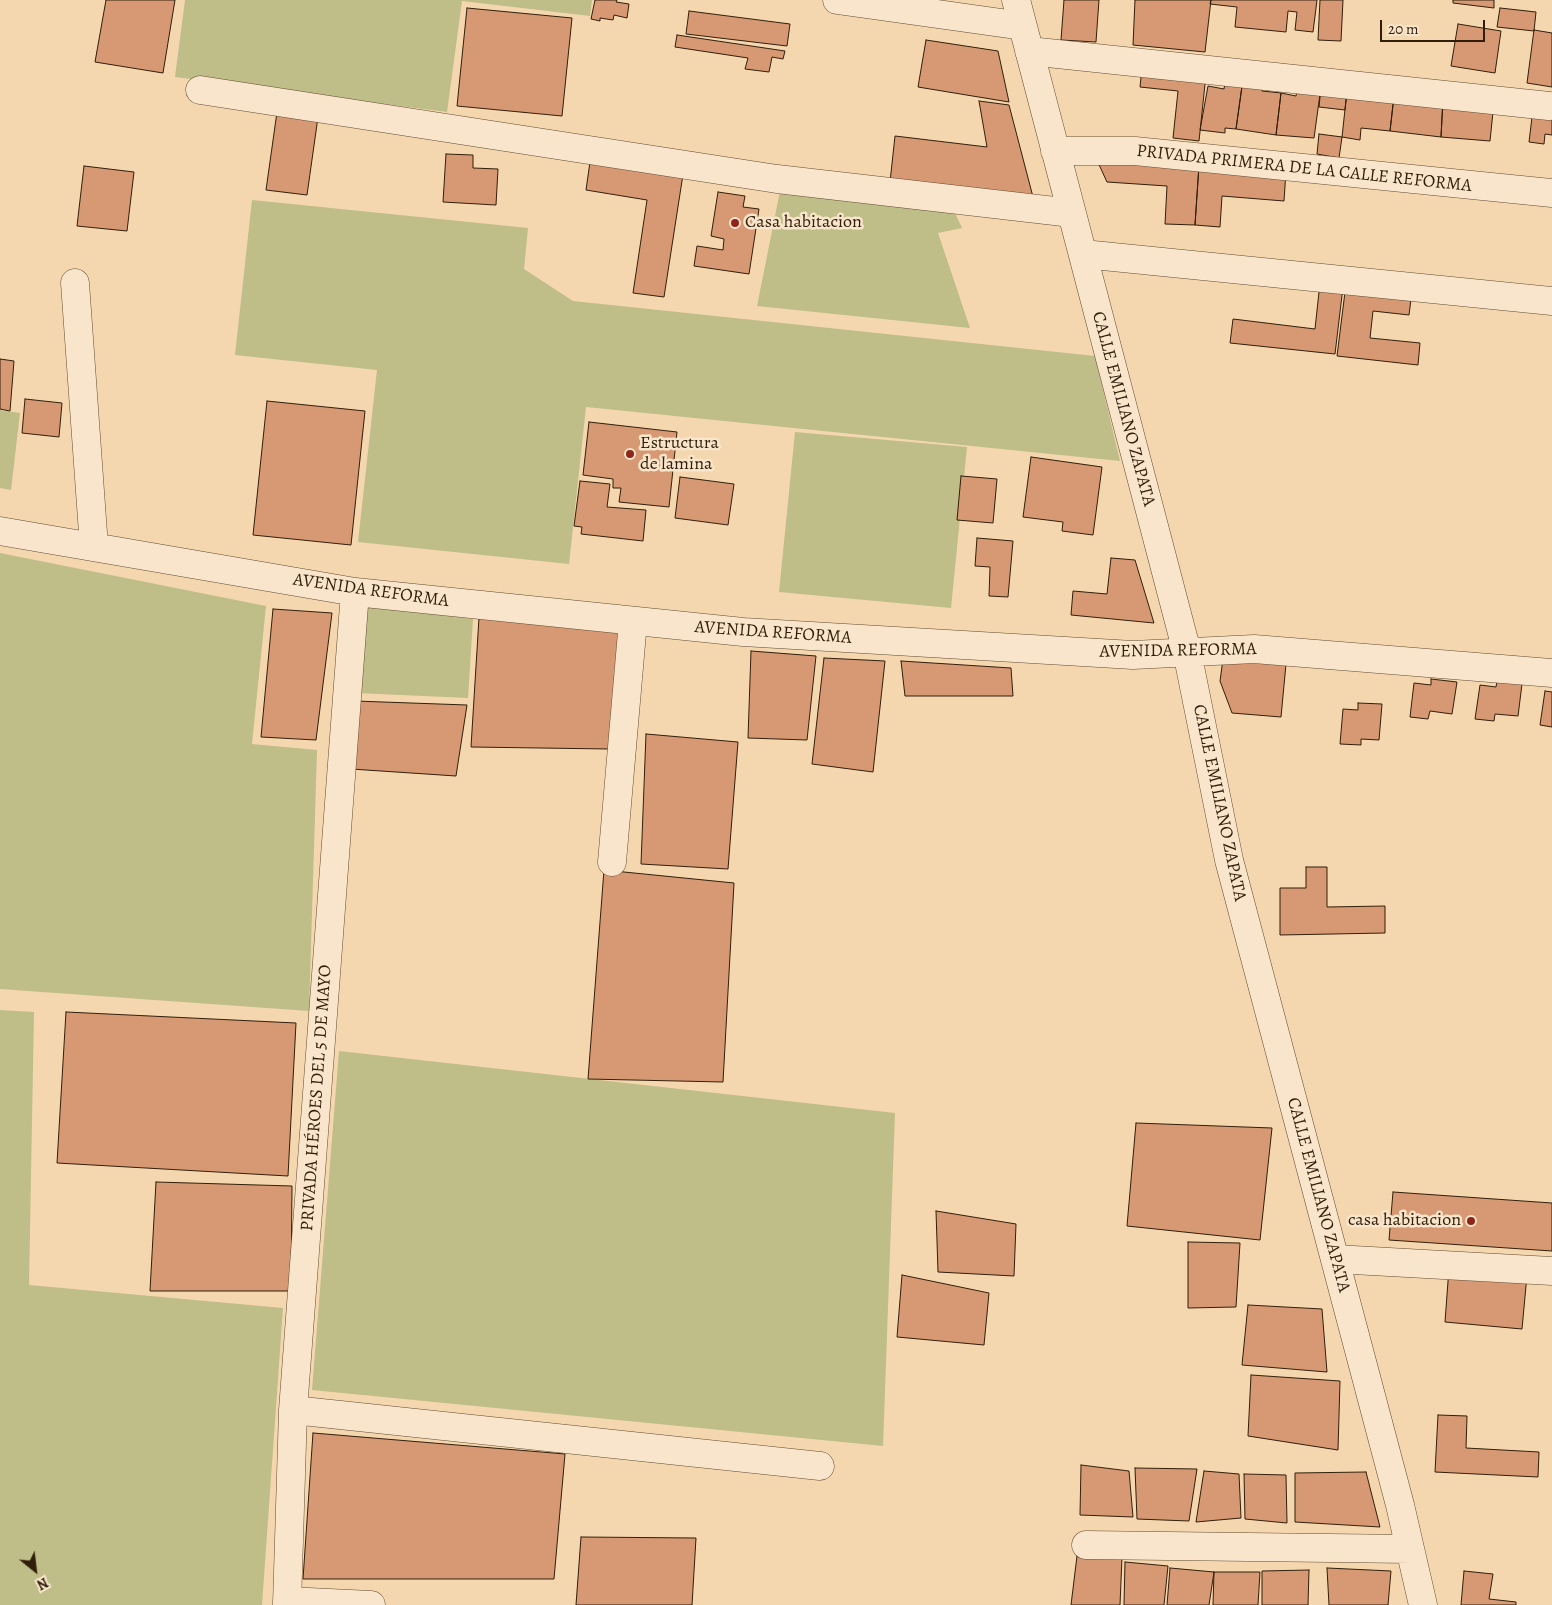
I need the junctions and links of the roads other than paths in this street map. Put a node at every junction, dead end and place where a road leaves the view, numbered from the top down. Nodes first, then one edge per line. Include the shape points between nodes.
1 (838, 0) edge
2 (1016, 0) edge
3 (1026, 39) junction
4 (200, 90) dead end
5 (1549, 106) dead end
6 (1055, 151) junction
7 (1552, 194) edge
8 (1072, 213) junction
9 (1083, 254) junction
10 (74, 283) dead end
11 (1552, 301) edge
12 (0, 531) edge
13 (94, 546) junction
14 (355, 592) junction
15 (633, 621) junction
16 (1187, 652) junction
17 (1552, 673) edge
18 (612, 862) dead end
19 (1335, 1259) junction
20 (1552, 1271) edge
21 (294, 1410) junction
22 (820, 1466) dead end
23 (1086, 1545) dead end
24 (1410, 1549) junction
25 (287, 1603) edge
26 (371, 1605) edge
27 (1423, 1605) edge

1 - 3 street
2 - 3 street, CALLE EMILIANO ZAPATA
3 - 5 street
3 - 6 street, CALLE EMILIANO ZAPATA
4 - 8 street via 777,179
6 - 7 street, PRIVADA PRIMERA DE LA CALLE REFORMA via 1135,151
6 - 8 street, CALLE EMILIANO ZAPATA
8 - 9 street, CALLE EMILIANO ZAPATA
9 - 11 street
9 - 16 street, CALLE EMILIANO ZAPATA
10 - 13 street
12 - 13 street, AVENIDA REFORMA
13 - 14 street, AVENIDA REFORMA
14 - 15 street, AVENIDA REFORMA
14 - 21 street, PRIVADA HÉROES DEL 5 DE MAYO
15 - 16 street, AVENIDA REFORMA via 743,632 1094,652
15 - 18 street
16 - 17 street, AVENIDA REFORMA via 1254,649
16 - 19 street, CALLE EMILIANO ZAPATA via 1229,860
19 - 20 street
19 - 24 street, CALLE EMILIANO ZAPATA
21 - 22 street
21 - 25 street, PRIVADA HÉROES DEL 5 DE MAYO
23 - 24 street
24 - 27 street, CALLE EMILIANO ZAPATA
25 - 26 street

